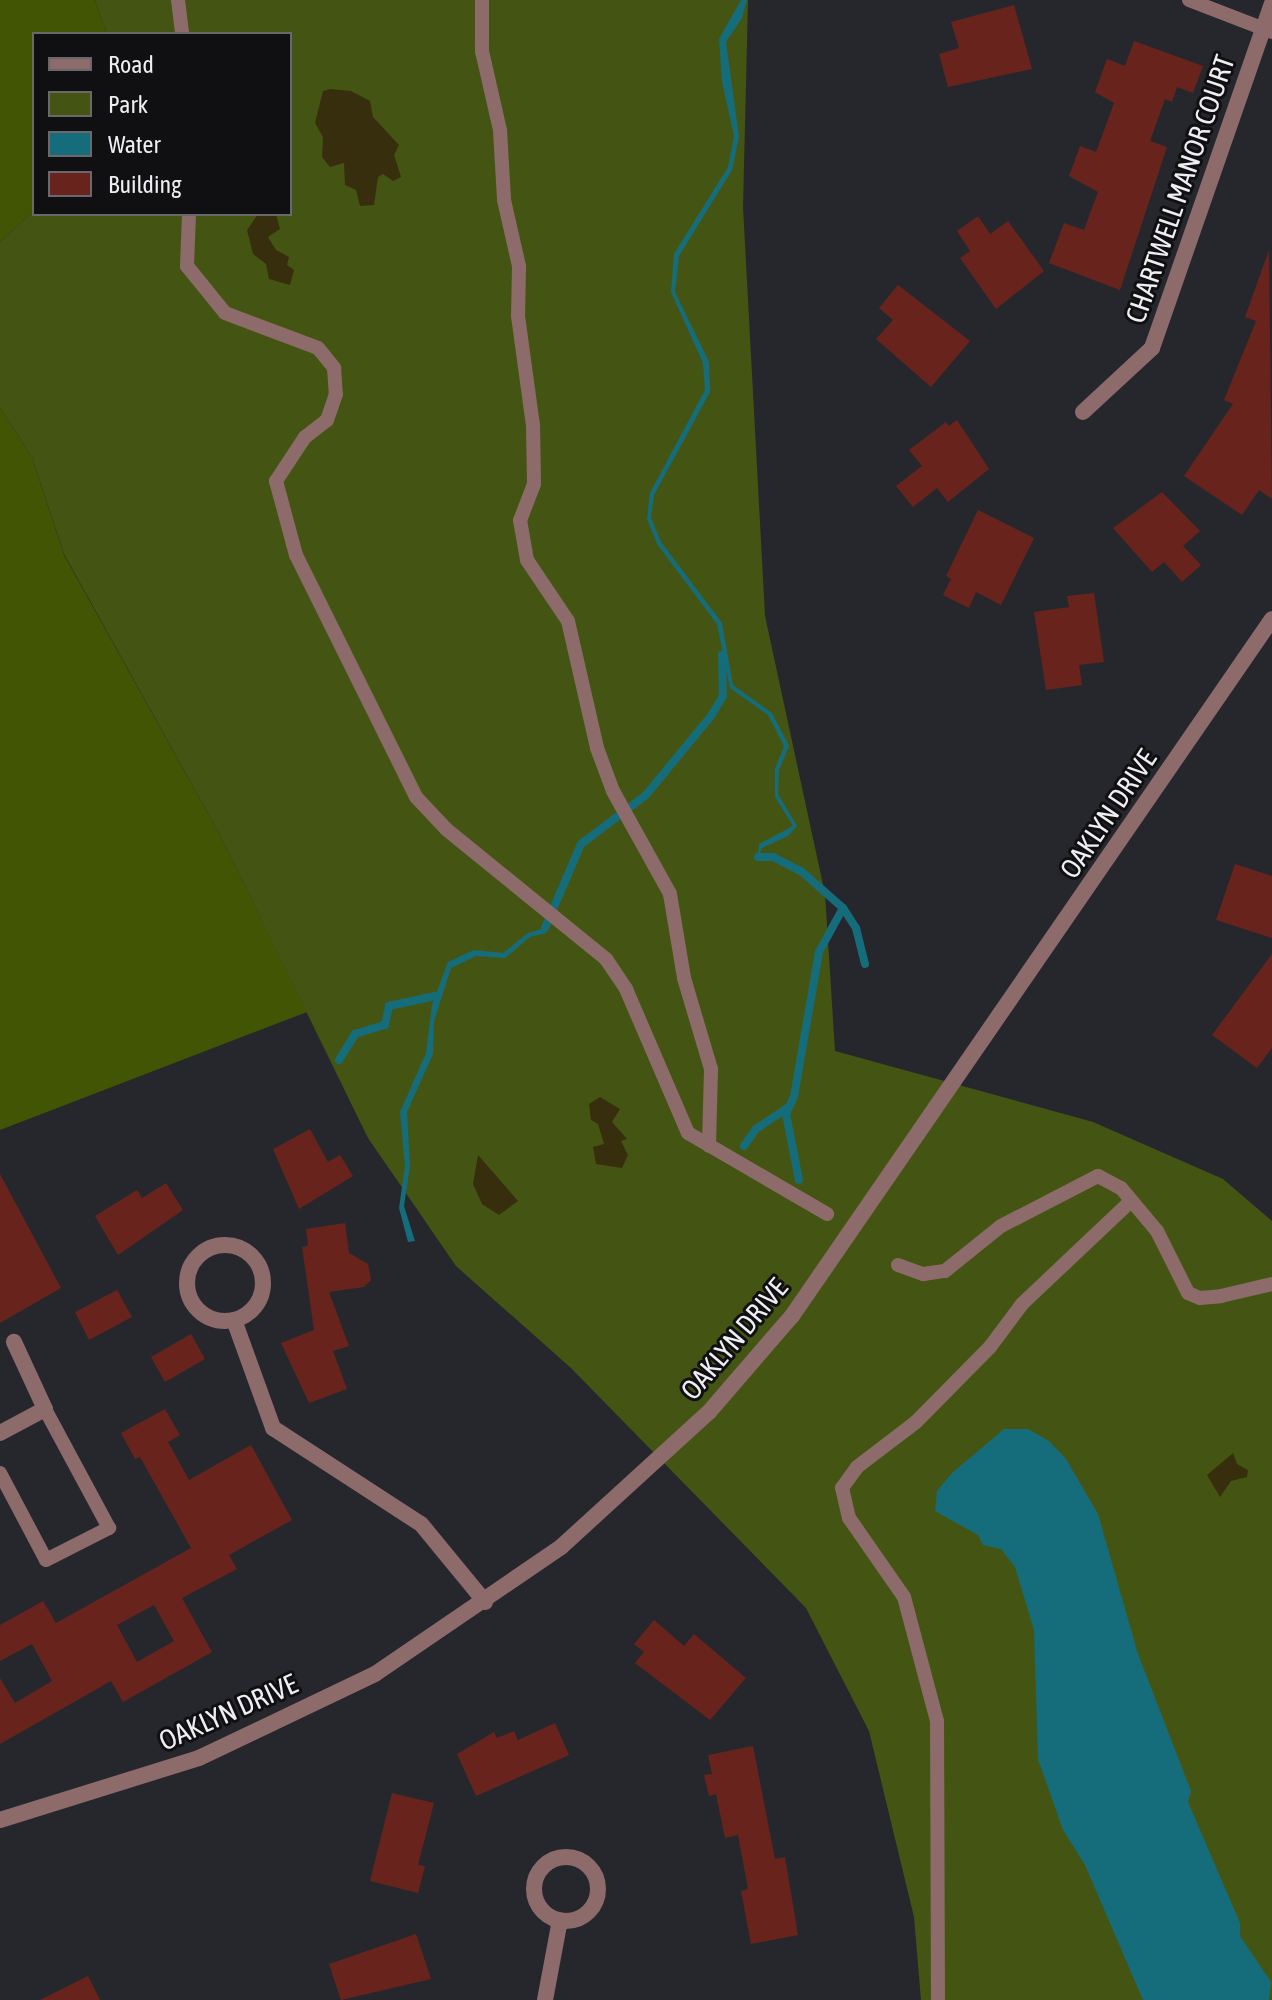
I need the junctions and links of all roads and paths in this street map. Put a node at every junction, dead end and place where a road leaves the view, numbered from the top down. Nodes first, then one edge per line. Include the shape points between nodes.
1 (178, 0) edge
2 (482, 0) edge
3 (1189, 0) edge
4 (1272, 4) edge
5 (1268, 30) edge
6 (182, 32) edge
7 (189, 216) edge
8 (1083, 412) dead end
9 (1272, 619) edge
10 (709, 1146) junction
11 (1130, 1202) junction
12 (827, 1214) dead end
13 (898, 1265) dead end
14 (1272, 1284) edge
15 (234, 1320) junction
16 (14, 1342) dead end
17 (45, 1409) junction
18 (0, 1433) edge
19 (0, 1473) edge
20 (485, 1602) junction
21 (0, 1820) edge
22 (560, 1920) dead end
23 (545, 2000) edge
24 (938, 2000) edge

1 - 6 lane
2 - 10 lane via 482,51 500,130 504,200 519,266 518,316 533,425 534,484 520,520 527,560 568,621 597,748 613,791 670,894 684,978 711,1069
3 - 5 lane
4 - 5 street, CHARTWELL MANOR COURT
5 - 8 street, CHARTWELL MANOR COURT via 1152,348
7 - 10 lane via 187,266 225,313 318,348 334,368 336,394 327,420 305,437 276,481 296,555 416,797 446,829 606,959 626,989 688,1133
9 - 20 street, OAKLYN DRIVE via 792,1316 709,1412 561,1547
10 - 12 lane
11 - 13 lane via 1121,1188 1098,1176 1001,1226 945,1271 923,1274
11 - 14 lane via 1168,1245 1188,1293 1221,1296
11 - 24 lane via 1022,1304 990,1347 916,1422 857,1467 842,1488 849,1518 904,1597 937,1721
15 - 15 street via 255,1308 263,1274 250,1254 216,1246 196,1258 188,1292 200,1312
15 - 20 street via 273,1428 421,1524
16 - 17 street
17 - 18 street
17 - 19 lane via 109,1528 46,1560
20 - 21 street, OAKLYN DRIVE via 375,1674 199,1758
22 - 23 street

